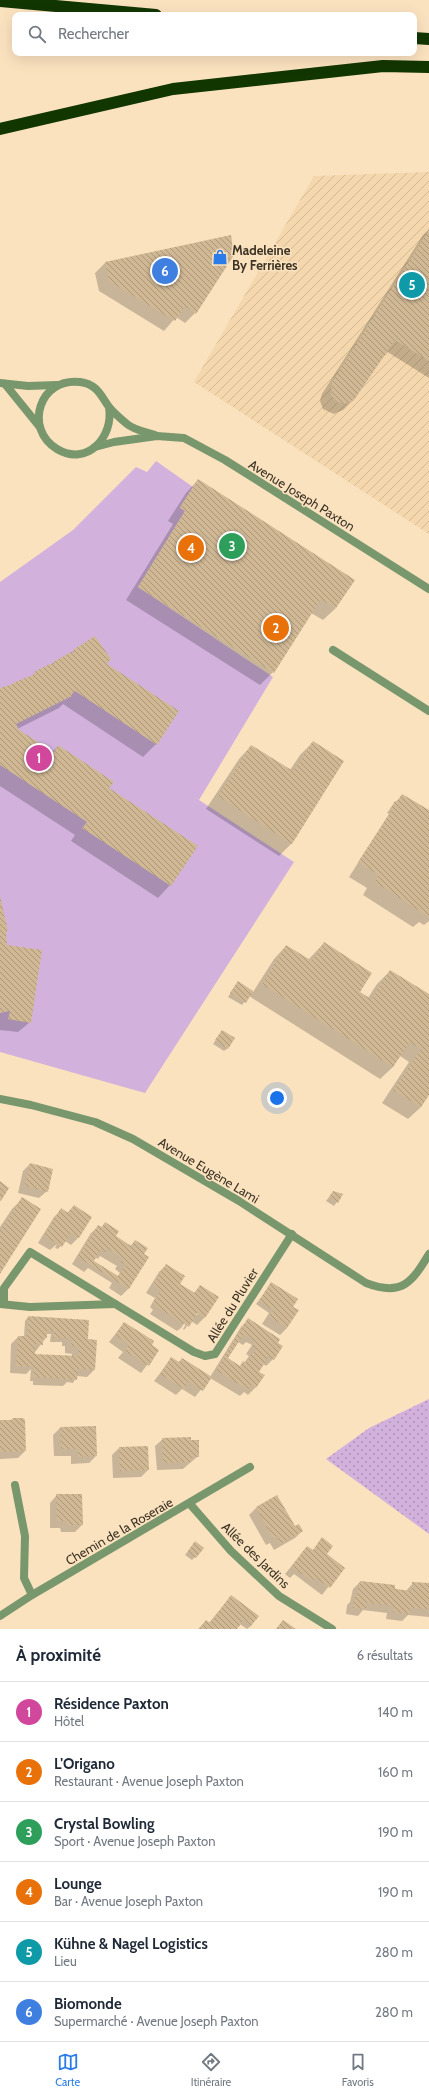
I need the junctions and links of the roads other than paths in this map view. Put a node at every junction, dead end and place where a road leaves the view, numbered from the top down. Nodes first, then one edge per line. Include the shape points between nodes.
1 (0, 1) edge
2 (123, 12) edge
3 (417, 38) edge
4 (429, 40) edge
5 (429, 67) edge
6 (0, 129) edge
7 (2, 383) edge
8 (58, 385) junction
9 (109, 406) junction
10 (39, 426) junction
11 (157, 436) junction
12 (95, 447) junction
13 (429, 589) edge
14 (333, 650) dead end
15 (429, 711) edge
16 (0, 1100) edge
17 (292, 1234) junction
18 (429, 1254) edge
19 (2, 1304) edge
20 (116, 1304) junction
21 (250, 1467) dead end
22 (16, 1485) dead end
23 (190, 1504) junction
24 (32, 1595) junction
25 (0, 1616) edge
26 (332, 1629) edge

1 - 2 highway
3 - 4 highway
5 - 6 highway via 383,66 173,89
7 - 8 street via 28,386
7 - 10 street
8 - 9 street via 82,382 93,386
8 - 10 street via 48,392 42,402 38,414
9 - 11 street, Avenue Joseph Paxton via 128,425
9 - 12 street via 110,420 107,433
10 - 12 street via 43,436 61,451 78,453
11 - 12 street, Avenue Joseph Paxton
11 - 13 street, Avenue Joseph Paxton via 184,438 225,460
14 - 15 street
16 - 17 street, Avenue Eugène Lami via 31,1105 95,1122 133,1139 196,1174
17 - 18 street, Avenue Eugène Lami via 366,1283 381,1288 405,1284 415,1276
17 - 20 street, Allée du Pluvier via 216,1354 205,1356 194,1352
19 - 20 street, Allée du Pluvier via 30,1307
19 - 20 street, Allée du Pluvier via 4,1288 30,1252
21 - 23 street, Chemin de la Roseraie
22 - 24 street via 25,1536 24,1578
23 - 24 street, Chemin de la Roseraie
23 - 26 street, Allée des Jardins via 231,1551 279,1596
24 - 25 street, Chemin de la Roseraie

